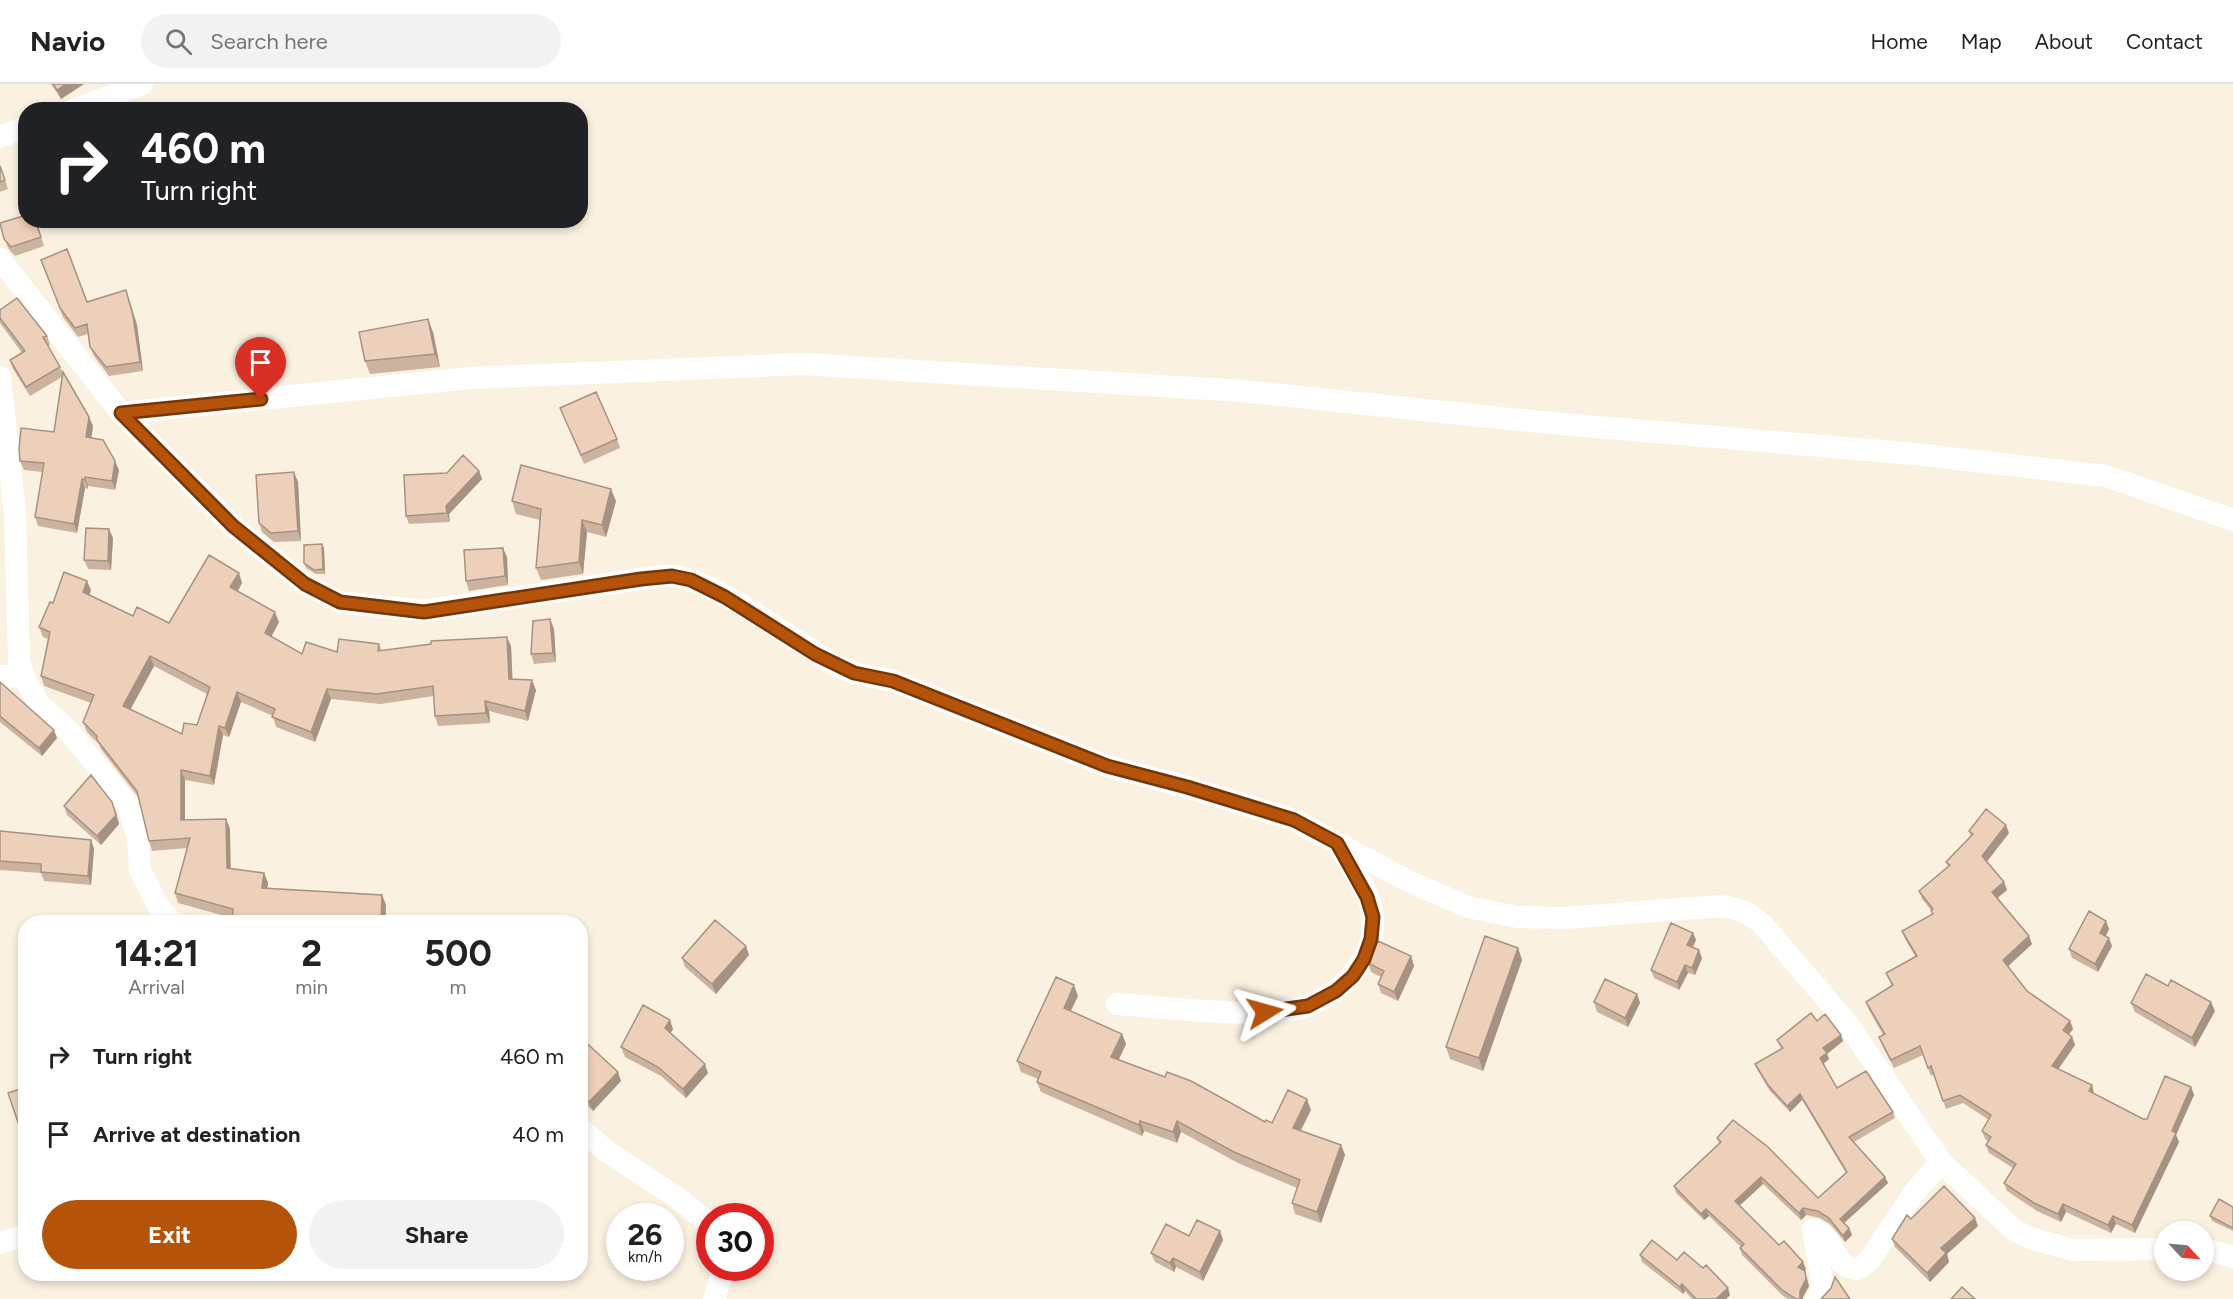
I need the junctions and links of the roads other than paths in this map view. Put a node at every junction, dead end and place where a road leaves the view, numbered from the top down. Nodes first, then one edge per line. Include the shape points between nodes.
1 (142, 84) edge
2 (94, 102) edge
3 (18, 130) edge
4 (0, 136) edge
5 (0, 259) edge
6 (0, 377) edge
7 (121, 413) junction
8 (2233, 520) edge
9 (0, 676) edge
10 (24, 677) junction
11 (1337, 843) junction
12 (161, 915) edge
13 (1117, 1004) dead end
14 (588, 1135) edge
15 (1941, 1162) junction
16 (696, 1213) edge
17 (18, 1237) edge
18 (0, 1243) edge
19 (2154, 1249) edge
20 (2214, 1252) edge
21 (2233, 1257) edge
22 (720, 1281) edge
23 (714, 1299) edge
24 (1815, 1299) edge

1 - 2 street
3 - 4 street
5 - 7 street
6 - 10 street via 15,514 19,660
7 - 8 street via 470,378 803,364 1242,391 1539,422 1915,454 2106,476
7 - 11 street via 233,526 305,584 340,602 424,612 641,579 672,576 691,580 854,673 893,681 1107,766 1294,820
9 - 10 street
10 - 12 street via 39,704 68,730 128,805 138,840 140,870
11 - 13 street via 1367,897 1373,917 1364,959 1336,991 1308,1006 1265,1012
11 - 15 street via 1468,907 1518,917 1564,918 1720,906 1752,914 1847,1023
14 - 16 street
15 - 19 street via 2014,1230 2033,1239 2073,1250
15 - 24 street via 1913,1194 1870,1260 1858,1269 1847,1268 1838,1259 1834,1245 1813,1229 1823,1289
17 - 18 street
20 - 21 street
22 - 23 street

